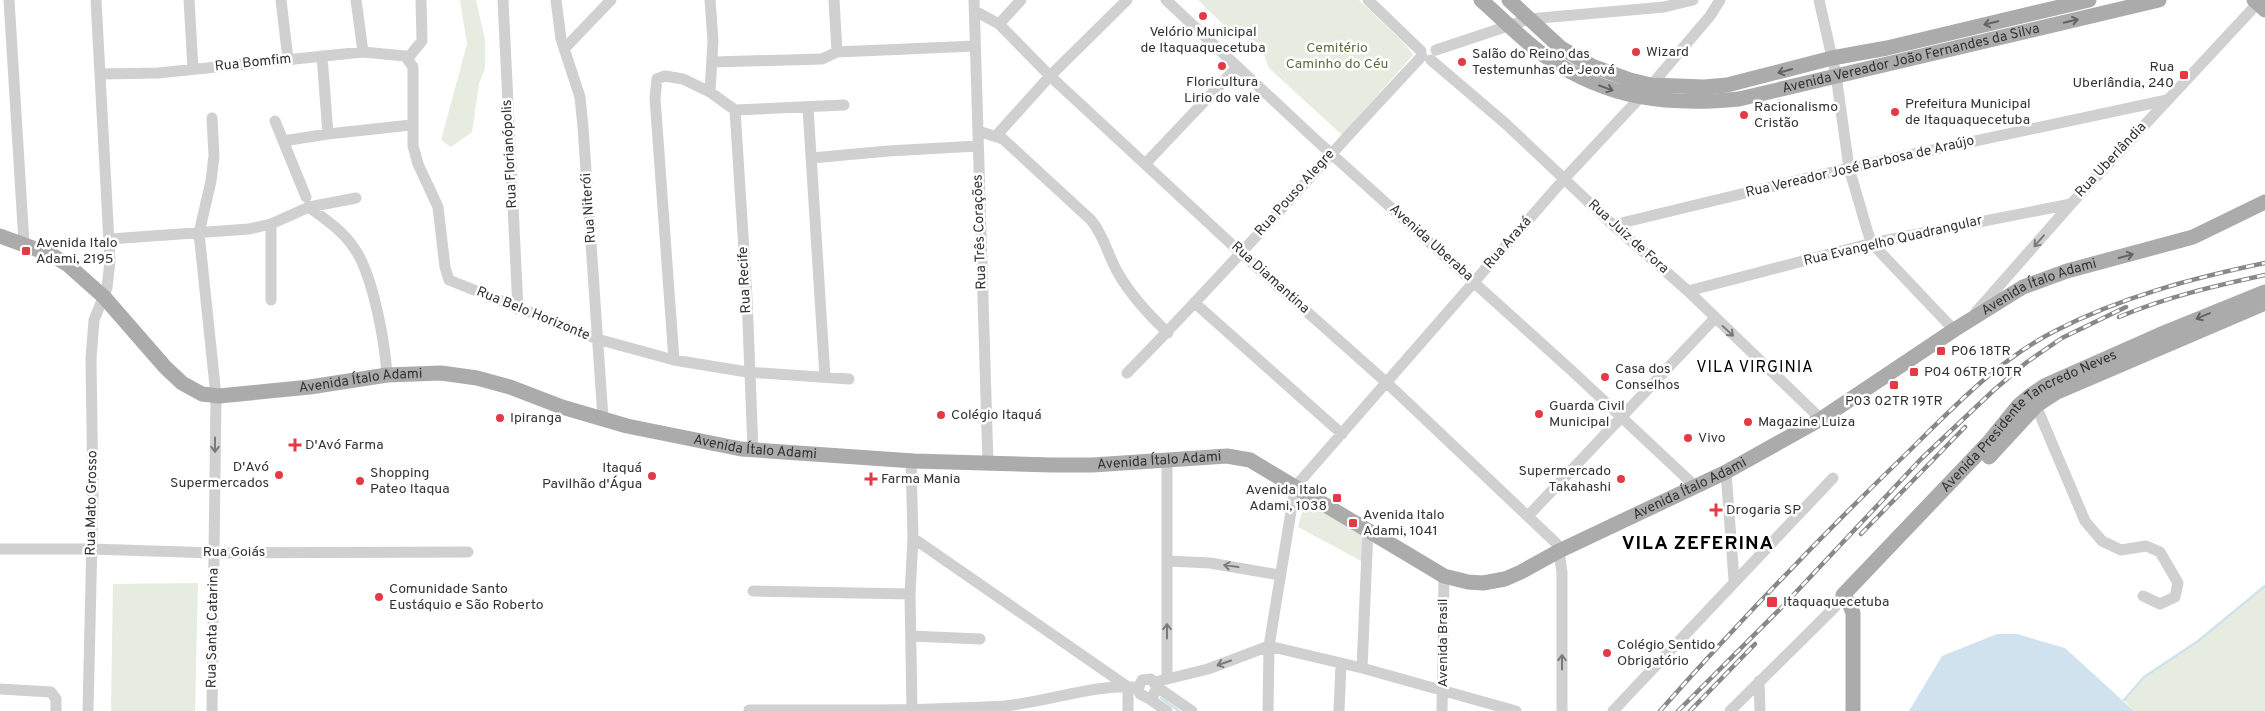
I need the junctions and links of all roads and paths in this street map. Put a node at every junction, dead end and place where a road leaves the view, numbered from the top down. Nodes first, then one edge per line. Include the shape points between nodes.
1 (9, 0) edge
2 (96, 0) edge
3 (189, 0) edge
4 (281, 0) edge
5 (356, 0) edge
6 (421, 0) edge
7 (503, 0) edge
8 (556, 0) edge
9 (611, 0) edge
10 (710, 0) edge
11 (834, 0) edge
12 (1020, 0) edge
13 (1127, 0) edge
14 (1166, 0) edge
15 (1368, 0) edge
16 (1482, 0) edge
17 (1509, 0) edge
18 (1693, 0) edge
19 (1720, 0) edge
20 (1819, 0) edge
21 (2089, 0) edge
22 (2159, 0) edge
23 (2259, 3) edge
24 (975, 6) edge
25 (2013, 18) junction
26 (1529, 19) junction
27 (999, 24) junction
28 (1509, 25) junction
29 (2015, 34) junction
30 (975, 46) junction
31 (565, 48) junction
32 (363, 52) junction
33 (837, 52) junction
34 (1428, 54) junction
35 (322, 56) junction
36 (406, 57) junction
37 (1832, 58) junction
38 (288, 59) junction
39 (712, 62) junction
40 (1237, 67) junction
41 (193, 69) junction
42 (101, 74) junction
43 (1836, 75) junction
44 (1050, 76) junction
45 (1651, 85) junction
46 (710, 92) junction
47 (1640, 97) junction
48 (2167, 100) junction
49 (844, 105) dead end
50 (808, 108) junction
51 (735, 110) junction
52 (212, 118) dead end
53 (275, 122) dead end
54 (411, 125) junction
55 (978, 131) junction
56 (328, 134) junction
57 (996, 136) junction
58 (283, 141) junction
59 (978, 146) junction
60 (1330, 154) junction
61 (812, 158) junction
62 (1146, 163) junction
63 (1850, 168) junction
64 (1564, 180) junction
65 (356, 198) dead end
66 (308, 202) junction
67 (2265, 202) edge
68 (2071, 204) junction
69 (271, 224) junction
70 (1612, 225) junction
71 (200, 233) junction
72 (0, 236) edge
73 (110, 239) junction
74 (1872, 243) junction
75 (24, 244) junction
76 (1241, 253) junction
77 (1474, 282) junction
78 (1688, 291) junction
79 (2265, 292) edge
80 (104, 297) junction
81 (1997, 297) junction
82 (271, 300) dead end
83 (1196, 304) junction
84 (2265, 304) edge
85 (518, 309) junction
86 (1715, 318) junction
87 (1954, 330) junction
88 (1168, 333) junction
89 (596, 339) junction
90 (674, 360) junction
91 (750, 372) junction
92 (1127, 373) dead end
93 (387, 375) junction
94 (825, 377) junction
95 (849, 379) dead end
96 (1387, 383) junction
97 (216, 396) junction
98 (2034, 400) junction
99 (1621, 417) junction
100 (602, 418) junction
101 (1822, 419) junction
102 (1342, 434) junction
103 (753, 450) junction
104 (1167, 460) junction
105 (911, 461) junction
106 (988, 464) junction
107 (1726, 472) junction
108 (1833, 478) dead end
109 (1696, 486) junction
110 (1295, 487) junction
111 (1528, 516) junction
112 (1368, 529) junction
113 (913, 538) junction
114 (91, 548) junction
115 (0, 549) edge
116 (1559, 551) junction
117 (468, 552) dead end
118 (214, 553) junction
119 (1168, 561) junction
120 (1279, 575) junction
121 (1444, 576) junction
122 (1734, 580) junction
123 (752, 591) dead end
124 (910, 594) junction
125 (2143, 596) dead end
126 (1846, 599) junction
127 (911, 636) junction
128 (980, 639) dead end
129 (1269, 646) junction
130 (1340, 664) junction
131 (1362, 668) junction
132 (1167, 679) junction
133 (1759, 681) junction
134 (1156, 685) junction
135 (1133, 687) junction
136 (0, 689) edge
137 (1443, 691) junction
138 (1148, 698) junction
139 (749, 710) edge
140 (979, 710) edge
141 (56, 711) edge
142 (88, 711) edge
143 (212, 711) edge
144 (912, 711) edge
145 (1128, 711) edge
146 (1167, 711) edge
147 (1192, 711) edge
148 (1268, 711) edge
149 (1339, 711) edge
150 (1442, 711) edge
151 (1516, 711) edge
152 (1562, 711) edge
153 (1614, 711) edge
154 (1730, 711) edge
155 (1760, 711) edge
156 (1852, 711) edge

1 - 75 street
2 - 42 street, Rua Mato Grosso
3 - 41 street
4 - 38 street
5 - 32 street
6 - 36 street via 422,41
7 - 85 street, Rua Florianópolis
8 - 31 street, Rua Niterói via 557,20
9 - 31 street
10 - 39 street
11 - 33 street
12 - 27 street
13 - 44 street
14 - 40 street, Avenida Uberaba
15 - 34 street, Rua Juiz de Fora
16 - 28 main road, Avenida Vereador João Fernandes da Silva
17 - 26 main road, Avenida Vereador João Fernandes da Silva
18 - 26 street, Rua Pouso Alegre via 1664,7
19 - 45 street, Rua Araxá
20 - 37 street
21 - 25 main road, Avenida Vereador João Fernandes da Silva
29 -> 22 main road, Avenida Vereador João Fernandes da Silva
23 - 48 street, Rua Uberlândia
24 - 27 street, Rua Diamantina
24 - 30 street, Rua Três Corações
25 - 29 main road
25 -> 37 main road, Avenida Vereador João Fernandes da Silva
26 - 28 street, Rua Pouso Alegre
26 - 45 main road, Avenida Vereador João Fernandes da Silva via 1562,48 1586,63 1609,74
27 - 44 street, Rua Diamantina
28 - 34 street, Rua Pouso Alegre
28 -> 47 main road, Avenida Vereador João Fernandes da Silva via 1547,57 1583,79
29 - 43 main road, Avenida Vereador João Fernandes da Silva
30 - 33 street
30 - 55 street, Rua Três Corações
31 - 89 street, Rua Niterói via 580,97 584,127
32 - 35 street, Rua Bomfim
32 - 36 street, Rua Bomfim
33 - 39 street via 822,59
34 - 60 street, Rua Pouso Alegre
34 - 64 street, Rua Juiz de Fora
35 - 38 street, Rua Bomfim
35 - 56 street
36 - 54 street, Rua Belo Horizonte via 413,66
37 - 43 street
37 -> 45 main road, Avenida Vereador João Fernandes da Silva via 1726,85
38 - 41 street, Rua Bomfim
39 - 46 street
40 - 60 street, Avenida Uberaba
40 - 62 street
41 - 42 street, Rua Bomfim
42 - 73 street, Rua Mato Grosso
43 - 47 main road, Avenida Vereador João Fernandes da Silva via 1732,100 1678,102
43 - 63 street
44 - 57 street
44 - 62 street, Rua Diamantina
45 - 47 street, Rua Araxá
46 - 51 street
46 - 90 street via 671,76 655,81
47 - 64 street, Rua Araxá
48 - 63 street, Rua Vereador José Barbosa de Araújo
48 - 68 street, Rua Uberlândia
49 - 50 street
50 - 51 street
50 - 61 street
51 - 91 street, Rua Recife
52 - 71 street, Rua Santa Catarina via 214,156
53 - 58 street
54 - 56 street
54 - 85 street, Rua Belo Horizonte via 418,164 438,207 446,275 457,285
55 - 57 street
55 - 59 street, Rua Três Corações
56 - 58 street
57 - 88 street via 1015,149 1091,220 1103,236 1125,284
58 - 66 street
59 - 61 street
59 - 106 street, Rua Três Corações
60 - 76 street, Rua Pouso Alegre
60 - 77 street, Avenida Uberaba
61 - 94 street
62 - 76 street, Rua Diamantina
63 - 70 street, Rua Vereador José Barbosa de Araújo
63 - 74 street
64 - 70 street, Rua Juiz de Fora
64 - 77 street, Rua Araxá
65 - 66 street
66 - 69 street
66 - 93 street via 347,238 359,256 380,325
81 -> 67 main road, Avenida Ítalo Adami via 2048,277 2193,237
68 - 74 street, Rua Evangelho Quadrangular
68 -> 81 street, Rua Uberlândia
69 - 71 street
69 - 82 street
70 - 78 street, Rua Juiz de Fora
71 - 73 street
71 - 97 street, Rua Santa Catarina
72 - 75 main road, Avenida Ítalo Adami
73 - 80 street, Rua Mato Grosso via 109,275
74 - 78 street, Rua Evangelho Quadrangular
74 - 87 street
75 - 80 main road, Avenida Ítalo Adami via 68,265
76 - 83 street, Rua Pouso Alegre
76 - 96 street, Rua Diamantina
77 - 96 street, Rua Araxá
77 - 99 street, Avenida Uberaba
78 - 86 street, Rua Juiz de Fora
79 -> 98 main road, Avenida Presidente Tancredo Neves via 2046,385
80 - 97 main road, Avenida Ítalo Adami via 182,383 197,392
80 - 114 street, Rua Mato Grosso via 94,320 91,360
81 - 87 main road, Avenida Ítalo Adami
83 - 88 street, Rua Pouso Alegre
83 - 102 street
84 - 98 main road, Avenida Presidente Tancredo Neves
85 - 89 street, Rua Belo Horizonte
86 - 99 street
86 -> 101 street, Rua Juiz de Fora
87 - 101 main road, Avenida Ítalo Adami
88 - 92 street, Rua Pouso Alegre
89 - 90 street, Rua Belo Horizonte
89 - 100 street, Rua Niterói
90 - 91 street, Rua Belo Horizonte
91 - 94 street, Rua Belo Horizonte
91 - 103 street, Rua Recife
93 - 97 main road, Avenida Ítalo Adami via 310,387
93 - 100 main road, Avenida Ítalo Adami via 441,374 476,378
94 - 95 street, Rua Belo Horizonte
96 - 102 street, Rua Araxá
96 - 111 street, Rua Diamantina
97 -> 118 street, Rua Santa Catarina
98 - 125 street via 2085,521 2102,541 2121,550 2146,546 2160,552 2178,583 2176,597 2160,604
98 - 126 main road, Avenida Presidente Tancredo Neves via 2019,406
99 - 109 street, Avenida Uberaba
99 - 111 street
100 - 103 main road, Avenida Ítalo Adami via 671,436
101 - 107 main road, Avenida Ítalo Adami
102 - 110 street, Rua Araxá
103 - 105 main road, Avenida Ítalo Adami
104 - 106 main road, Avenida Ítalo Adami via 1093,465
104 - 110 main road, Avenida Ítalo Adami via 1242,458
104 - 119 street
105 - 106 main road, Avenida Ítalo Adami
105 - 113 street
107 - 109 main road, Avenida Ítalo Adami
107 - 122 street
108 - 122 street
109 - 116 main road, Avenida Ítalo Adami
110 - 112 main road, Avenida Ítalo Adami
110 - 120 street
111 - 116 street, Rua Diamantina via 1556,543
112 - 121 main road, Avenida Ítalo Adami
112 - 131 street
113 - 124 street
113 - 135 street
114 - 115 street, Rua Goiás
114 - 118 street, Rua Goiás
114 - 142 street, Rua Mato Grosso
116 - 121 main road, Avenida Ítalo Adami via 1521,572 1494,582 1468,582
152 -> 116 street via 1562,574
117 - 118 street, Rua Goiás
118 - 143 street, Rua Santa Catarina
120 -> 119 street via 1210,563
132 -> 119 street
120 - 129 street
121 - 137 street, Avenida Brasil
122 - 153 street
123 - 124 street
124 - 127 street
126 - 133 street, Avenida Presidente Tancredo Neves
126 - 156 main road via 1854,624
127 - 128 street
127 - 144 street
129 - 130 street
129 -> 132 street via 1208,669
129 - 148 street
130 - 131 street
130 - 149 street
131 - 137 street
132 - 134 street
133 - 154 street, Avenida Presidente Tancredo Neves
133 - 155 street
134 - 135 street via 1146,678
134 - 138 street via 1156,692
134 - 147 street
135 - 138 street
135 - 140 street via 1092,689
135 - 145 street
136 - 141 street via 51,692
137 - 150 street, Avenida Brasil
137 - 151 street
138 - 146 street
139 - 144 street
140 - 144 street

